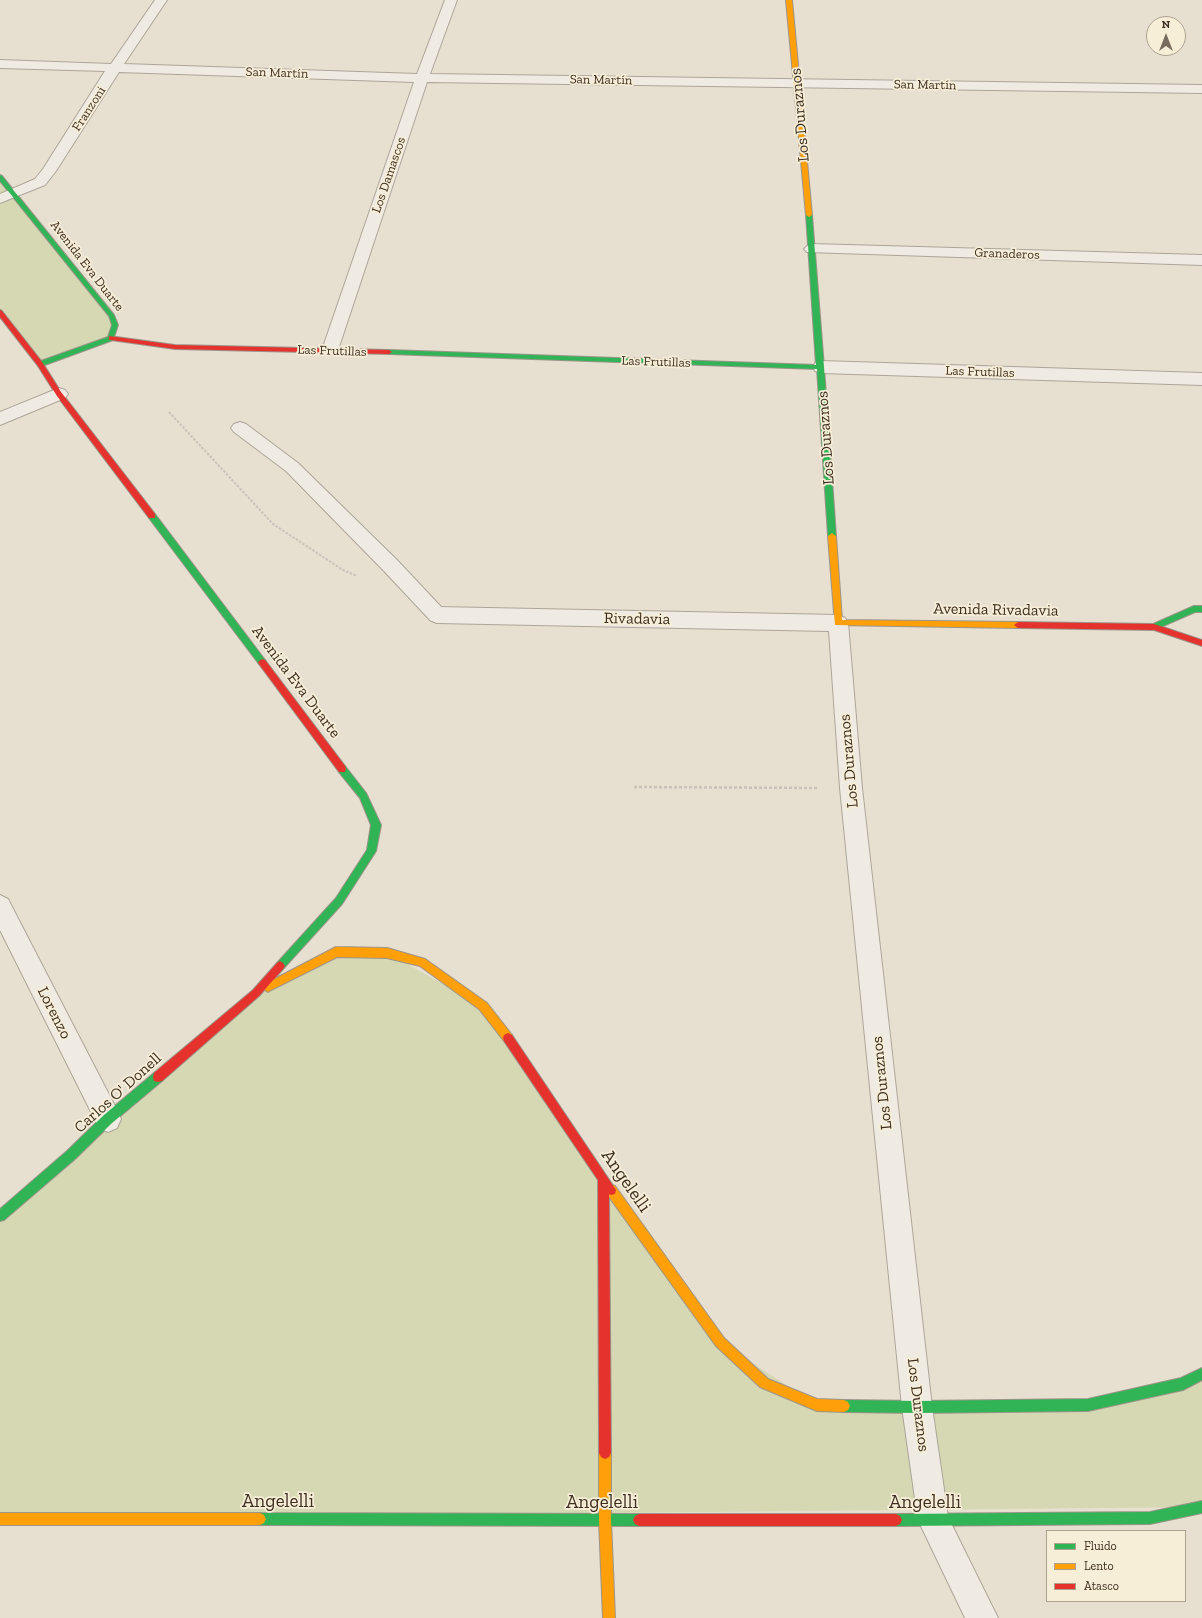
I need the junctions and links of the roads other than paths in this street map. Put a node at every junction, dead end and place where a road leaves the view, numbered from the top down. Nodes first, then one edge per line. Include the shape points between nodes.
1 (162, 0) edge
2 (451, 0) edge
3 (789, 0) edge
4 (0, 64) edge
5 (115, 67) junction
6 (422, 78) junction
7 (797, 84) junction
8 (1202, 90) edge
9 (0, 177) edge
10 (13, 194) junction
11 (0, 199) edge
12 (812, 249) junction
13 (1202, 260) edge
14 (0, 312) edge
15 (111, 338) junction
16 (330, 350) junction
17 (40, 364) junction
18 (821, 367) junction
19 (1202, 379) edge
20 (59, 394) junction
21 (0, 418) edge
22 (240, 428) dead end
23 (1197, 611) edge
24 (838, 623) junction
25 (1154, 627) junction
26 (1198, 629) dead end
27 (1202, 645) edge
28 (0, 906) edge
29 (256, 993) junction
30 (108, 1120) junction
31 (603, 1179) junction
32 (0, 1216) edge
33 (1202, 1374) edge
34 (917, 1407) junction
35 (1202, 1508) edge
36 (0, 1519) edge
37 (605, 1520) junction
38 (933, 1520) junction
39 (609, 1618) edge
40 (982, 1618) edge

1 - 5 street, Franzoni
2 - 6 street, Los Damascos
3 - 7 street, Los Duraznos
4 - 5 street, San Martín
5 - 6 street, San Martín
5 - 10 street, Franzoni via 49,171 40,182
6 - 7 street, San Martín
6 - 16 street, Los Damascos
7 - 8 street, San Martín
7 - 12 street, Los Duraznos
9 - 10 street, Avenida Eva Duarte
10 - 11 street, Franzoni
10 - 15 street, Avenida Eva Duarte via 112,316 116,325
12 - 13 street, Granaderos
12 - 18 street, Los Duraznos
14 - 17 street
15 - 16 street, Las Frutillas via 175,347
15 - 17 street, Avenida Eva Duarte
16 - 18 street, Las Frutillas
17 - 20 street, Avenida Eva Duarte
18 - 19 street, Las Frutillas
18 - 24 street, Los Duraznos
20 - 21 street
20 - 29 street, Avenida Eva Duarte via 363,796 376,825 371,851 339,901
22 - 24 street, Rivadavia via 292,467 437,615
23 - 25 street, Avenida Rivadavia
24 - 25 street, Avenida Rivadavia
24 - 34 street, Los Duraznos via 851,788
25 - 27 street, Avenida Rivadavia
26 - 27 street
28 - 30 street, Lorenzo
29 - 30 street, Carlos O' Donell
29 - 31 street, Angelelli via 336,952 387,953 422,962 483,1006 503,1031
30 - 32 street, Carlos O' Donell
31 - 34 street, Angelelli via 720,1342 764,1383 817,1405
31 - 37 street
33 - 34 street, Angelelli via 1183,1384 1088,1405
34 - 38 street, Los Duraznos
35 - 38 street, Angelelli via 1150,1518
36 - 37 street, Angelelli
37 - 38 street, Angelelli
37 - 39 street
38 - 40 street, Los Duraznos

